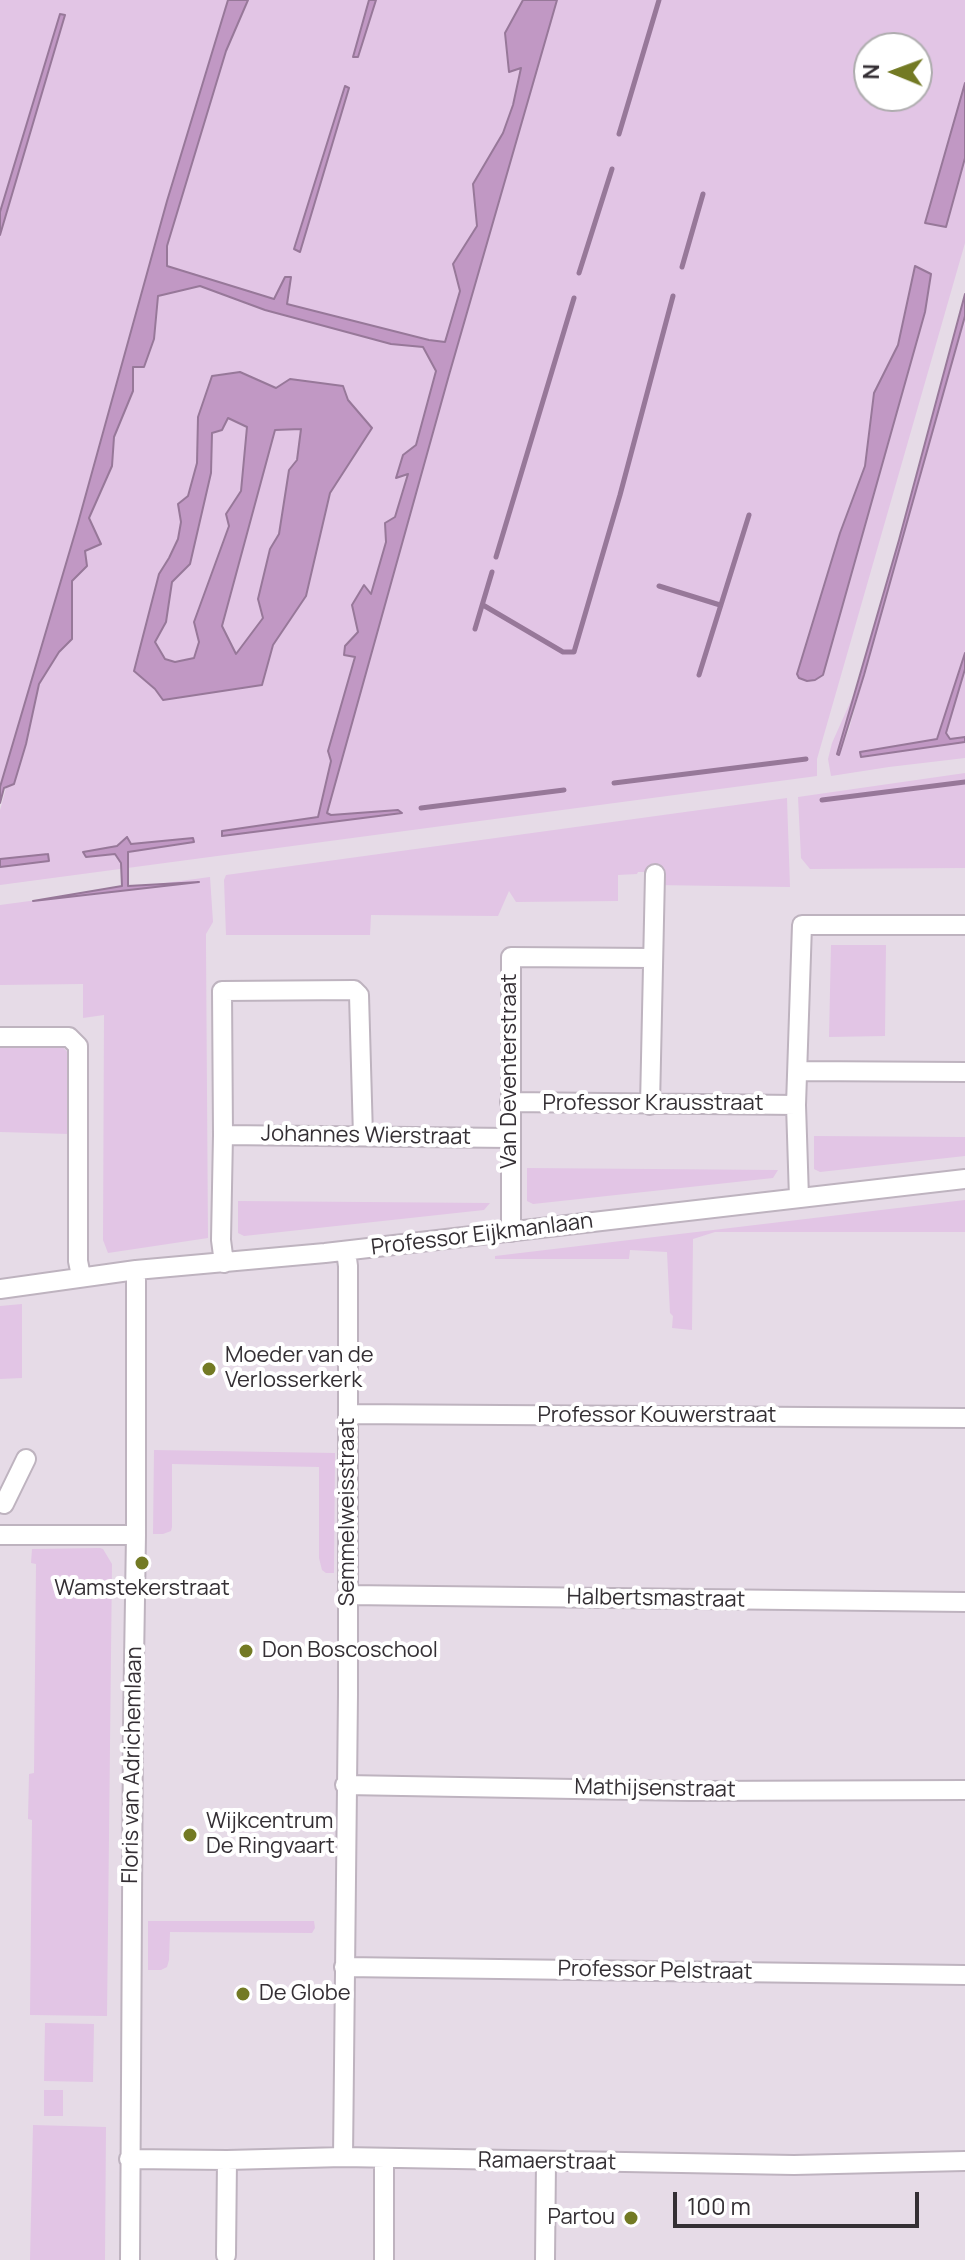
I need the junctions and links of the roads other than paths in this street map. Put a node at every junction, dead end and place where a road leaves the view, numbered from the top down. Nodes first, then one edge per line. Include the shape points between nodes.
1 (655, 874) dead end
2 (965, 925) edge
3 (652, 958) junction
4 (0, 1037) edge
5 (799, 1071) junction
6 (965, 1072) edge
7 (510, 1102) junction
8 (650, 1105) junction
9 (796, 1105) junction
10 (223, 1135) junction
11 (363, 1136) junction
12 (510, 1138) junction
13 (965, 1179) edge
14 (799, 1198) junction
15 (511, 1232) junction
16 (346, 1251) junction
17 (224, 1263) junction
18 (136, 1270) junction
19 (81, 1276) junction
20 (0, 1289) edge
21 (348, 1414) junction
22 (965, 1418) edge
23 (26, 1459) dead end
24 (2, 1498) edge
25 (3, 1535) edge
26 (136, 1535) junction
27 (347, 1595) junction
28 (965, 1602) edge
29 (345, 1785) junction
30 (965, 1790) edge
31 (344, 1967) junction
32 (965, 1975) edge
33 (343, 2157) junction
34 (384, 2158) junction
35 (129, 2159) junction
36 (227, 2160) junction
37 (965, 2161) edge
38 (546, 2162) junction
39 (226, 2255) dead end
40 (130, 2260) edge
41 (384, 2260) edge
42 (545, 2260) edge

1 - 3 street
2 - 5 street via 802,925
3 - 7 street, Van Deventerstraat via 511,957
3 - 8 street
4 - 19 street via 69,1037 78,1046
5 - 6 street
5 - 9 street
7 - 8 street, Professor Krausstraat
7 - 12 street, Van Deventerstraat
8 - 9 street, Professor Krausstraat
9 - 14 street
10 - 11 street, Johannes Wierstraat
10 - 11 street via 222,991 354,990 359,995
10 - 17 street
11 - 12 street, Johannes Wierstraat
12 - 15 street, Van Deventerstraat
13 - 14 street, Professor Eijkmanlaan
14 - 15 street, Professor Eijkmanlaan
15 - 16 street, Professor Eijkmanlaan
16 - 17 street, Professor Eijkmanlaan
16 - 21 street, Semmelweisstraat
17 - 18 street, Professor Eijkmanlaan
18 - 19 street, Professor Eijkmanlaan
18 - 26 street, Floris van Adrichemlaan
19 - 20 street, Professor Eijkmanlaan
21 - 22 street, Professor Kouwerstraat
21 - 27 street, Semmelweisstraat
23 - 24 street
24 - 25 street
25 - 26 street
26 - 35 street, Floris van Adrichemlaan
27 - 28 street, Halbertsmastraat
27 - 29 street, Semmelweisstraat
29 - 30 street, Mathijsenstraat
29 - 31 street, Semmelweisstraat
31 - 32 street, Professor Pelstraat
31 - 33 street, Semmelweisstraat
33 - 34 street, Ramaerstraat
33 - 36 street, Ramaerstraat
34 - 38 street, Ramaerstraat
34 - 41 street
35 - 36 street, Ramaerstraat
35 - 40 street, Floris van Adrichemlaan
36 - 39 street
37 - 38 street, Ramaerstraat
38 - 42 street

